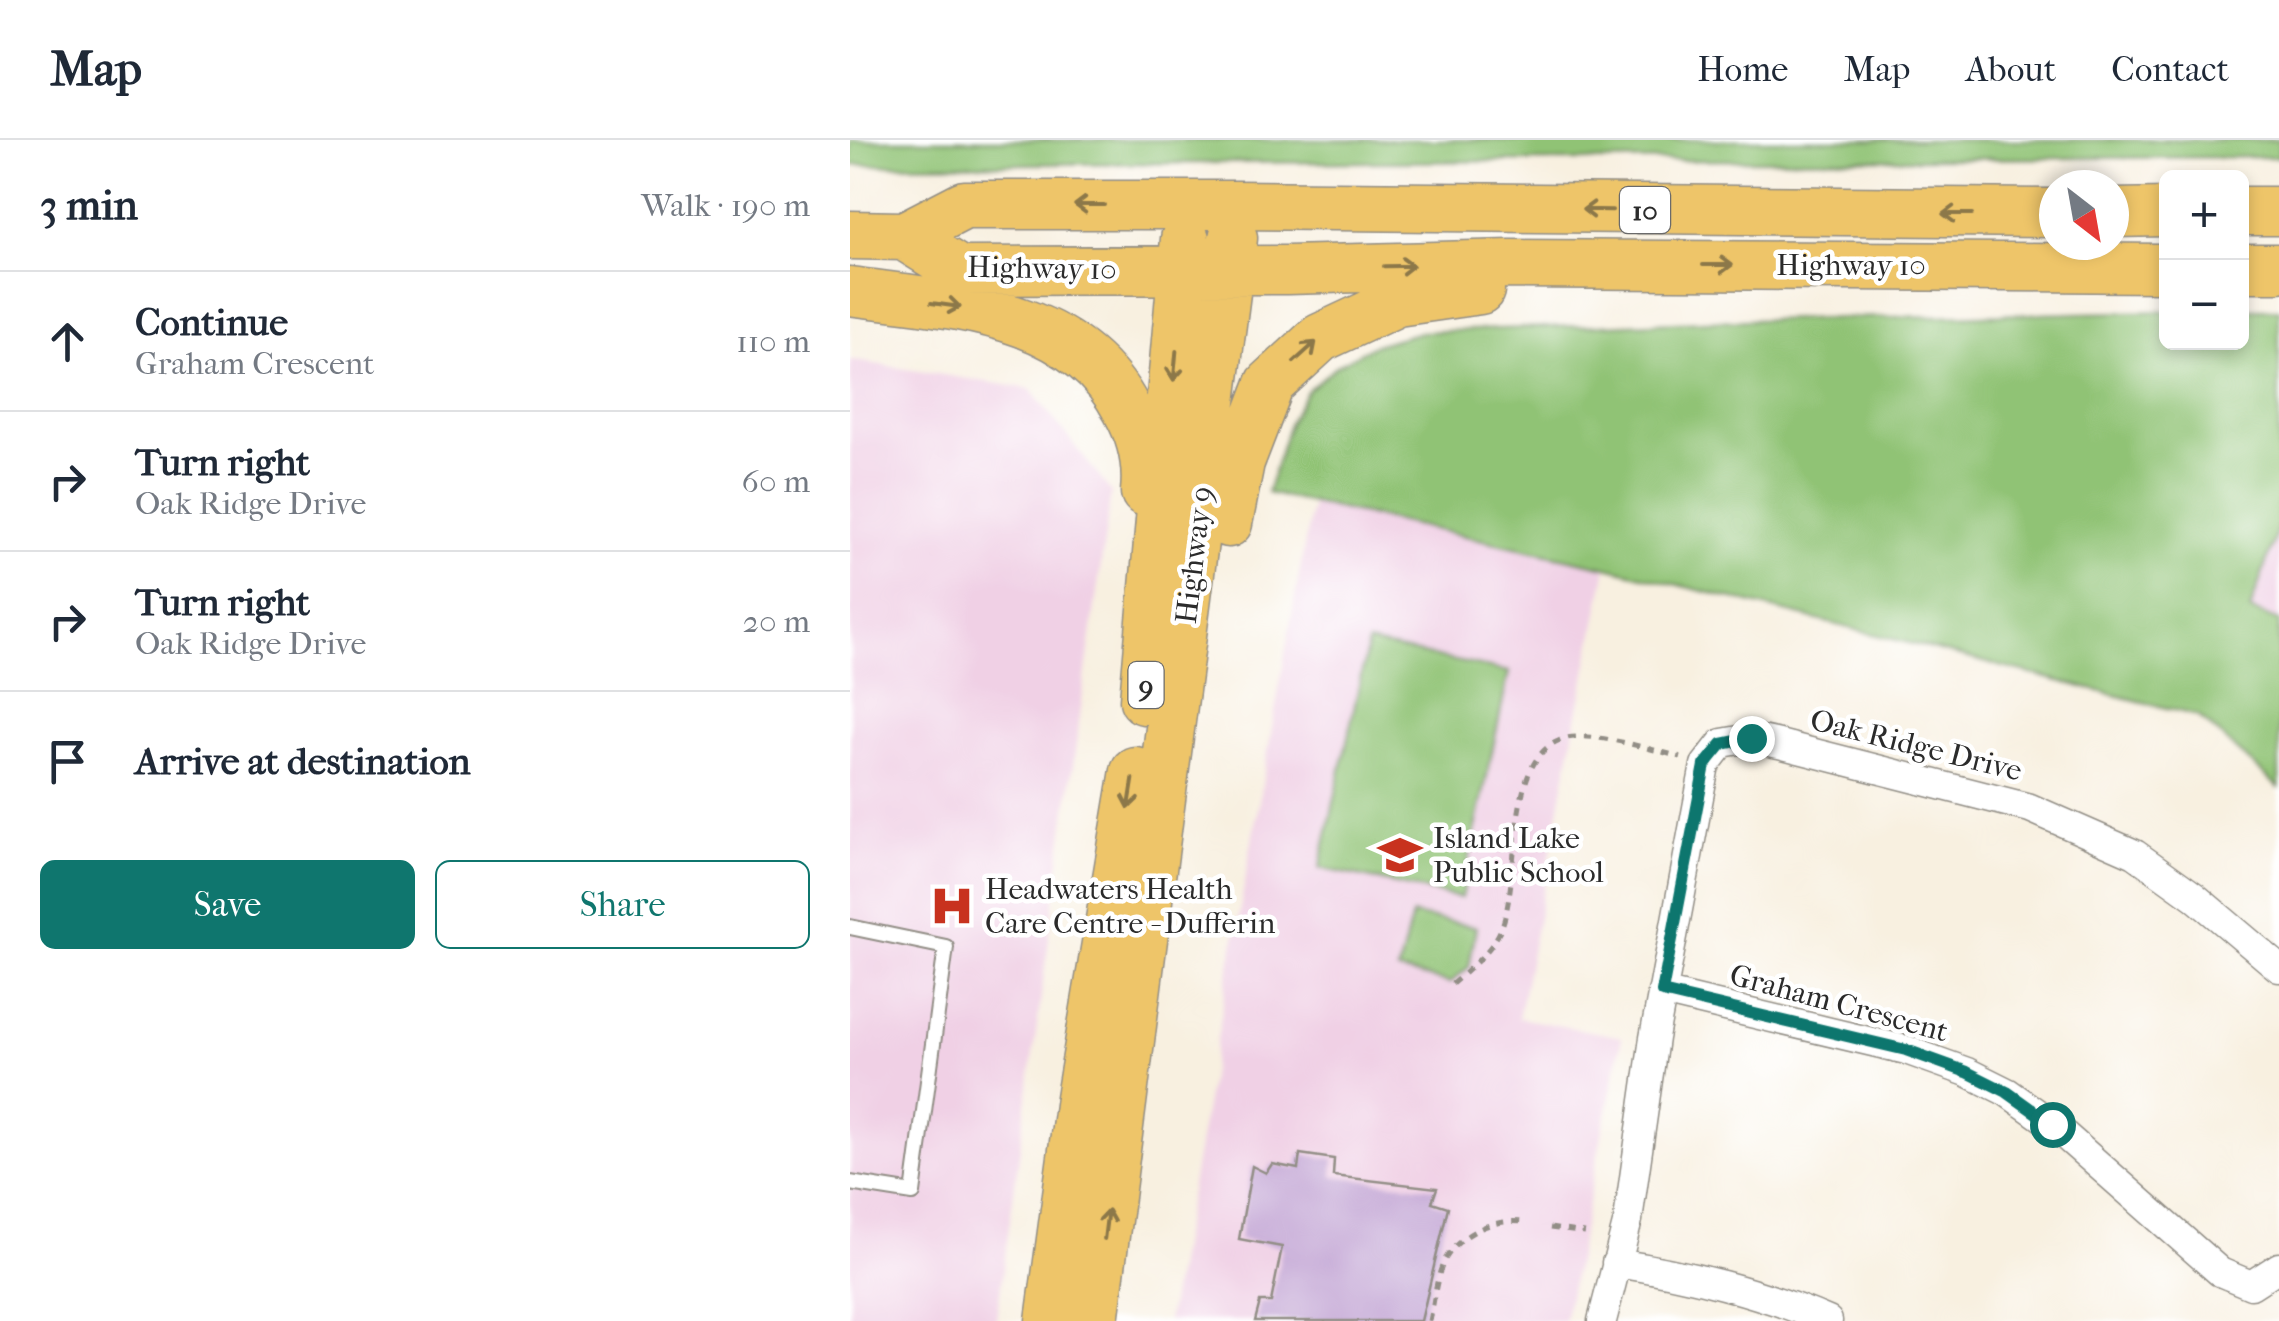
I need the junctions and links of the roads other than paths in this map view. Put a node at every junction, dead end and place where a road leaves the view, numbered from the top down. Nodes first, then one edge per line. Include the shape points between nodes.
1 (1187, 205) junction
2 (1235, 205) junction
3 (2279, 211) edge
4 (2129, 212) edge
5 (2159, 212) edge
6 (2249, 212) edge
7 (2039, 213) edge
8 (850, 236) edge
9 (904, 236) junction
10 (1586, 264) junction
11 (2159, 268) edge
12 (2249, 268) edge
13 (2279, 268) edge
14 (1184, 269) junction
15 (1232, 270) junction
16 (850, 291) edge
17 (1156, 732) junction
18 (850, 928) edge
19 (2279, 968) edge
20 (1662, 992) junction
21 (850, 1183) edge
22 (1616, 1262) junction
23 (2279, 1268) edge
24 (1050, 1321) edge
25 (1094, 1321) edge
26 (1602, 1321) edge
27 (1828, 1321) edge

1 - 2 highway, Highway 10 / 10
1 -> 9 highway, Highway 10 / 10 via 964,206
1 - 14 highway, Highway 9 / 9
7 -> 2 highway, Highway 10 / 10
2 - 15 highway, Highway 9 / 9
3 - 6 highway
4 - 5 highway
8 - 9 highway, 10
9 - 14 highway, Highway 10 / 10 via 960,271
10 -> 11 highway, Highway 10 / 10
15 -> 10 highway, Highway 10 / 10
17 -> 10 highway via 1198,674 1240,462 1270,384 1320,338 1397,302 1514,285
12 - 13 highway
14 - 15 highway, Highway 10 / 10
14 -> 17 highway, Highway 9 / 9
15 - 17 highway, Highway 9 / 9
16 -> 17 highway via 1015,319 1067,342 1117,390 1138,431 1147,475 1129,652
17 -> 24 highway, Highway 9 / 9 via 1080,1098
25 -> 17 highway, Highway 9 / 9
18 - 21 lane via 946,946 913,1193
19 - 20 street, Oak Ridge Drive via 2135,854 2030,808 1751,738 1722,744 1705,765
20 - 22 street, Oak Ridge Drive
20 - 23 street, Graham Crescent via 1906,1050 1967,1072 2052,1124 2220,1272 2251,1285
22 - 26 street, Oak Ridge Drive
22 - 27 street

